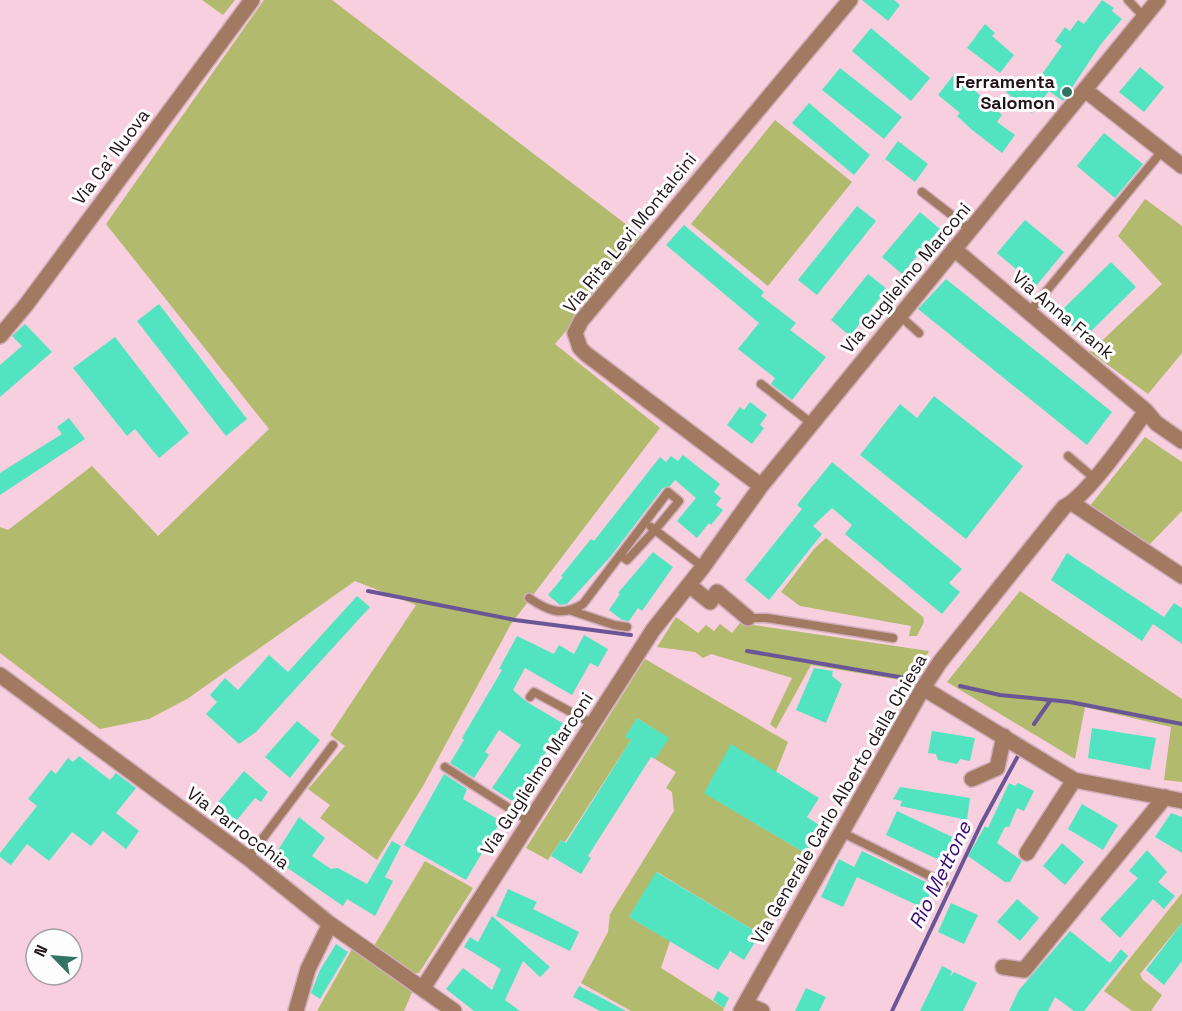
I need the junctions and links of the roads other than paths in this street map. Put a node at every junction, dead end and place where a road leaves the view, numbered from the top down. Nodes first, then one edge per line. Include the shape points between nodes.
1 (252, 0) edge
2 (850, 0) edge
3 (1128, 0) edge
4 (1158, 0) edge
5 (1144, 17) junction
6 (1085, 90) junction
7 (1162, 151) junction
8 (1182, 166) edge
9 (922, 192) dead end
10 (971, 230) junction
11 (954, 249) junction
12 (1030, 311) junction
13 (899, 315) junction
14 (919, 333) dead end
15 (0, 336) edge
16 (761, 384) dead end
17 (1146, 411) junction
18 (811, 423) junction
19 (1182, 441) edge
20 (1068, 456) dead end
21 (1094, 478) junction
22 (760, 486) junction
23 (1072, 503) junction
24 (646, 522) junction
25 (655, 530) junction
26 (620, 555) junction
27 (703, 567) junction
28 (1182, 576) edge
29 (689, 585) junction
30 (529, 598) dead end
31 (572, 611) junction
32 (748, 618) joint
33 (627, 627) dead end
34 (893, 639) dead end
35 (0, 675) edge
36 (923, 688) junction
37 (530, 698) dead end
38 (593, 724) junction
39 (1004, 736) junction
40 (333, 745) dead end
41 (445, 767) dead end
42 (972, 779) dead end
43 (1074, 780) junction
44 (1165, 797) junction
45 (1182, 801) edge
46 (529, 821) junction
47 (841, 832) junction
48 (1027, 853) dead end
49 (248, 858) junction
50 (944, 883) dead end
51 (330, 924) junction
52 (1003, 967) dead end
53 (423, 988) junction
54 (743, 1009) edge
55 (296, 1011) edge
56 (454, 1011) edge
57 (762, 1011) edge

1 - 15 street, Via Ca' Nuova
2 - 22 street, Via Rita Levi Montalcini via 581,321 575,333 586,354
3 - 5 lane
4 - 5 street, Via Guglielmo Marconi
5 - 6 street, Via Guglielmo Marconi
6 - 7 street
6 - 10 street, Via Guglielmo Marconi via 1026,155
7 - 8 street
7 - 12 lane
9 - 10 lane
10 - 11 street, Via Guglielmo Marconi
11 - 12 street, Via Anna Frank
11 - 13 street, Via Guglielmo Marconi via 936,264
12 - 17 street, Via Anna Frank
13 - 14 lane
13 - 18 street, Via Guglielmo Marconi via 878,335
16 - 18 lane
17 - 19 street, Via Anna Frank
17 - 21 street, Via Generale Carlo Alberto dalla Chiesa
18 - 22 street, Via Guglielmo Marconi
20 - 21 lane
21 - 23 street, Via Generale Carlo Alberto dalla Chiesa
22 - 27 street, Via Guglielmo Marconi
23 - 28 street
23 - 36 street, Via Generale Carlo Alberto dalla Chiesa via 1064,507
24 - 25 lane
24 - 25 lane via 668,492 679,501
24 - 26 lane
25 - 26 lane via 627,560
25 - 27 lane
26 - 31 lane via 583,604
27 - 29 street, Via Guglielmo Marconi
29 - 32 street via 710,602 717,592
29 - 38 street, Via Guglielmo Marconi via 653,630
30 - 31 lane via 547,611
31 - 33 lane
32 - 34 lane
35 - 49 street, Via Parrocchia
36 - 39 street
36 - 47 street, Via Generale Carlo Alberto dalla Chiesa
37 - 38 lane via 534,692
38 - 46 street, Via Guglielmo Marconi
39 - 42 street via 997,768
39 - 43 street
40 - 49 lane
41 - 46 lane
43 - 44 street
43 - 48 street
44 - 45 street
44 - 52 street via 1023,970
46 - 53 street, Via Guglielmo Marconi
47 - 50 lane
47 - 54 street, Via Generale Carlo Alberto dalla Chiesa
49 - 51 street, Via Parrocchia
51 - 53 street, Via Parrocchia
51 - 55 street via 308,969
53 - 56 street, Via Parrocchia
54 - 57 street via 748,1005

